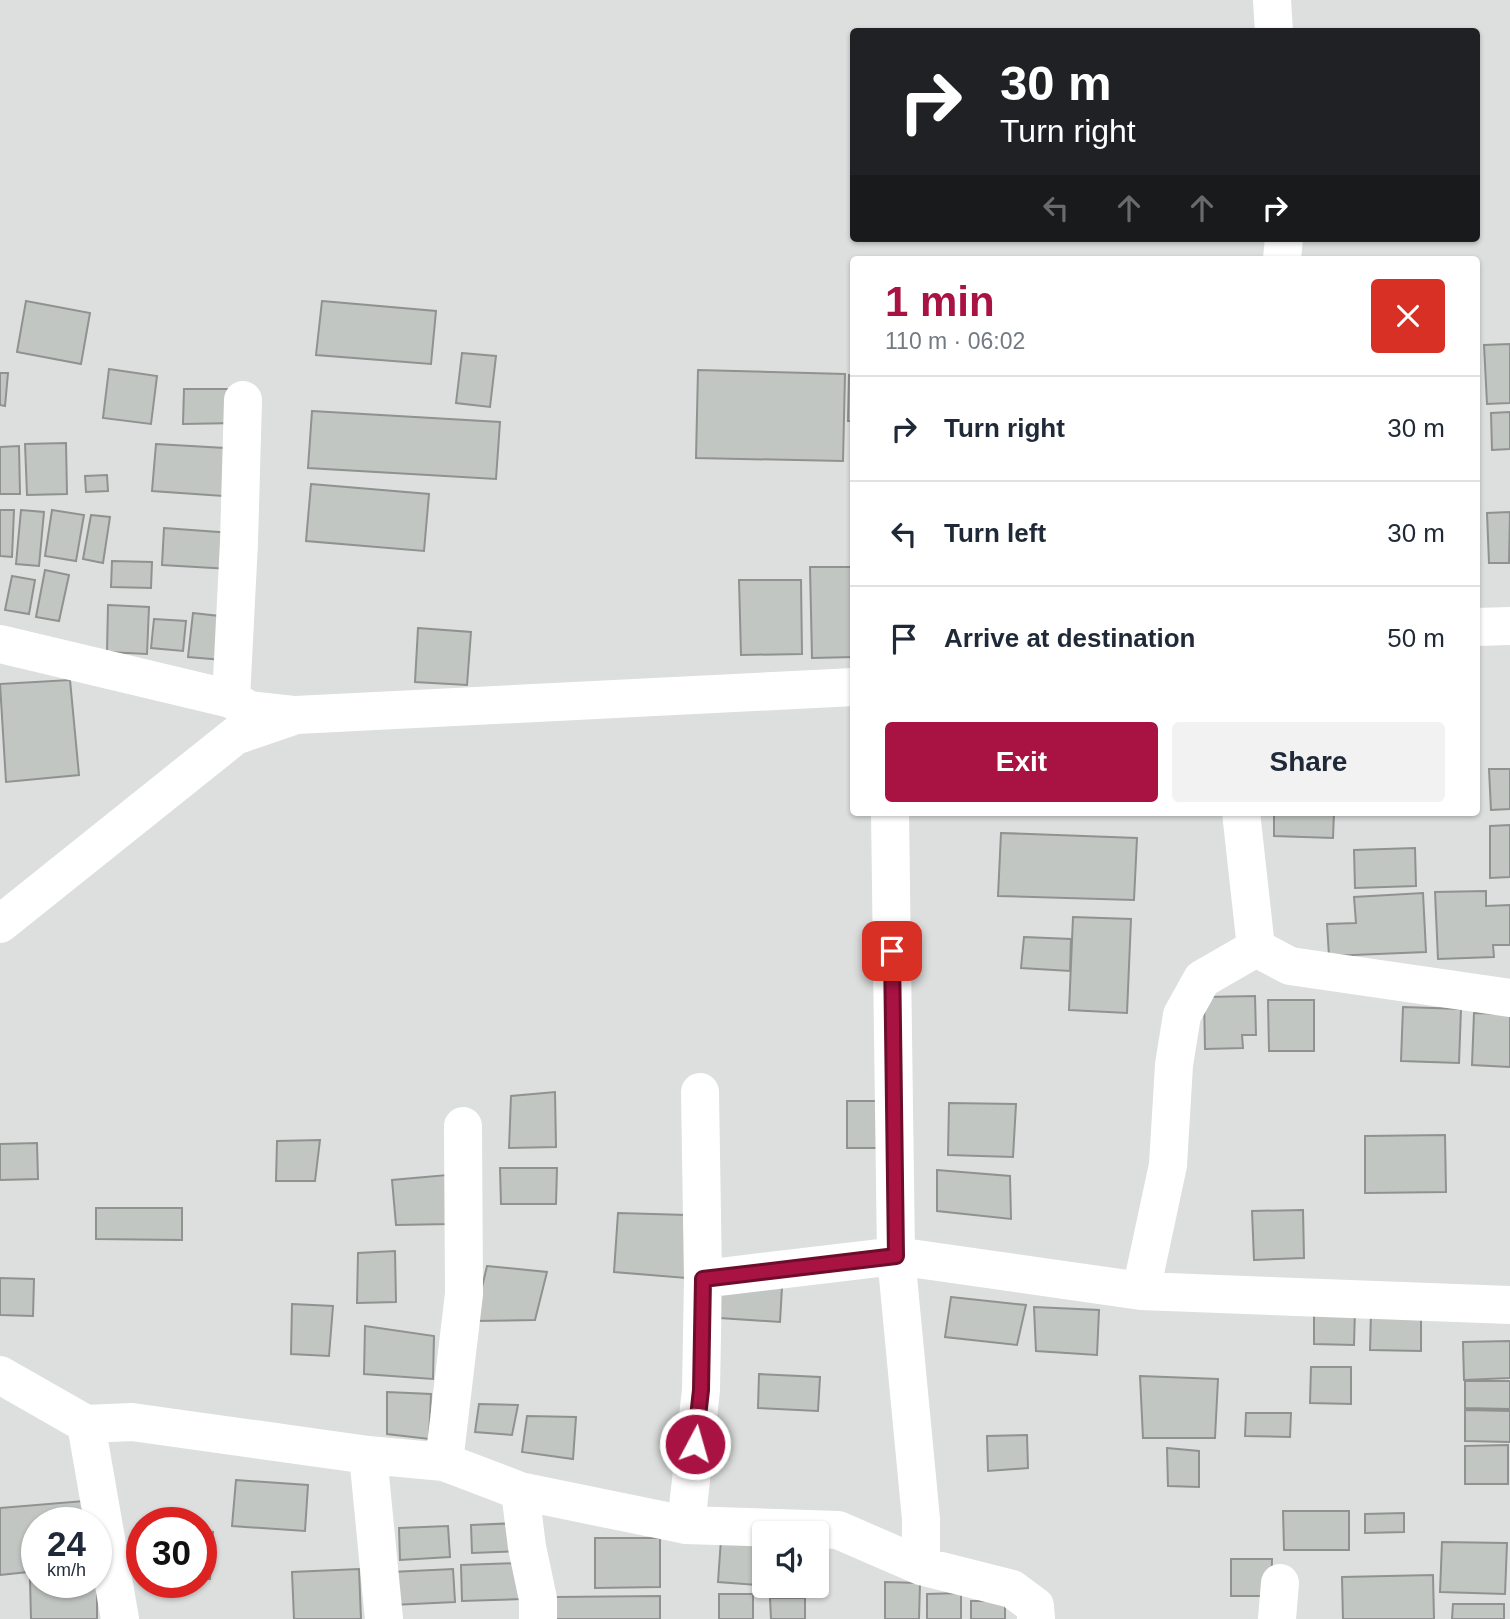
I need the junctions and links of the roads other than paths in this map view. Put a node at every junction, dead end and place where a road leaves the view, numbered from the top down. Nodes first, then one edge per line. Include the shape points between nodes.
1 (1272, 0) edge
2 (1274, 28) edge
3 (243, 400) dead end
4 (1510, 626) edge
5 (1480, 627) edge
6 (0, 644) edge
7 (850, 687) edge
8 (231, 699) junction
9 (296, 715) junction
10 (890, 816) edge
11 (1241, 816) edge
12 (0, 924) edge
13 (1256, 948) junction
14 (1510, 998) edge
15 (700, 1092) dead end
16 (463, 1126) dead end
17 (896, 1256) junction
18 (703, 1279) junction
19 (1141, 1291) junction
20 (1510, 1305) edge
21 (0, 1375) edge
22 (86, 1424) junction
23 (368, 1455) junction
24 (444, 1462) junction
25 (520, 1491) junction
26 (686, 1525) junction
27 (921, 1566) junction
28 (120, 1619) edge
29 (384, 1619) edge
30 (538, 1619) edge
31 (1036, 1619) edge

1 - 2 street
3 - 8 street
4 - 5 street
6 - 8 street
7 - 9 street
8 - 9 street via 249,710
9 - 12 street via 235,736
10 - 17 street
11 - 13 street
13 - 14 street via 1290,966
13 - 19 street via 1202,979 1182,1015 1168,1164
15 - 18 street
16 - 24 street via 464,1294
17 - 18 street
17 - 19 street
17 - 27 street via 921,1519
18 - 26 street via 701,1390
19 - 20 street
21 - 22 street
22 - 23 street via 132,1422
22 - 28 street
23 - 24 street
23 - 29 street
24 - 25 street
25 - 26 street
25 - 30 street
26 - 27 street via 838,1530
27 - 31 street via 1012,1589 1035,1606

